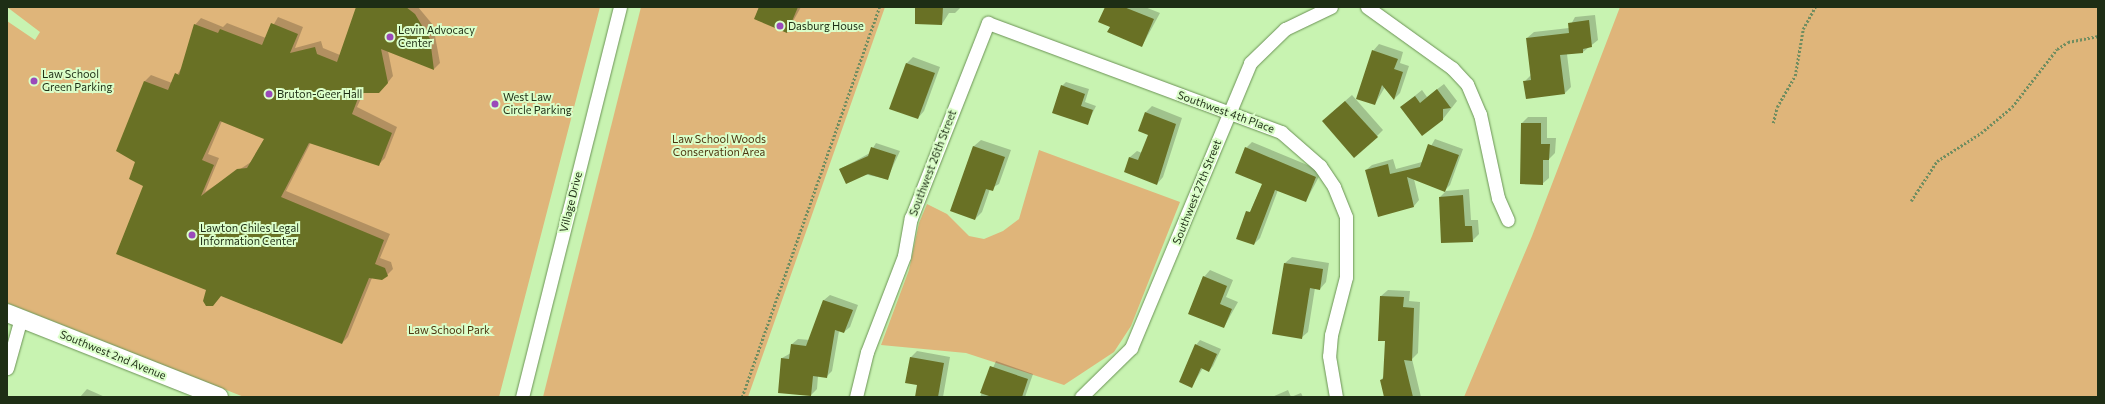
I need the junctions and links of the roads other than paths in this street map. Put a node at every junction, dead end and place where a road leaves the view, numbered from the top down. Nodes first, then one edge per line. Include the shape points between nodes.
1 (620, 7) edge
2 (1331, 7) edge
3 (1367, 7) edge
4 (988, 23) joint
5 (1229, 114) junction
6 (1508, 220) dead end
7 (14, 316) edge
8 (7, 368) edge
9 (219, 397) edge
10 (522, 397) edge
11 (856, 397) edge
12 (1081, 397) edge
13 (1336, 397) edge

1 - 10 street, Village Drive
2 - 5 street, Southwest 27th Street via 1285,29 1250,63
3 - 6 street via 1452,68 1467,84 1480,114 1498,198
4 - 5 street, Southwest 4th Place
4 - 11 street, Southwest 26th Street via 911,218 904,256 867,352
5 - 12 street, Southwest 27th Street via 1131,348
5 - 13 street, Southwest 4th Place via 1281,132 1300,147 1334,187 1344,211 1346,277 1331,336 1329,356
7 - 8 street
7 - 9 main road, Southwest 2nd Avenue

